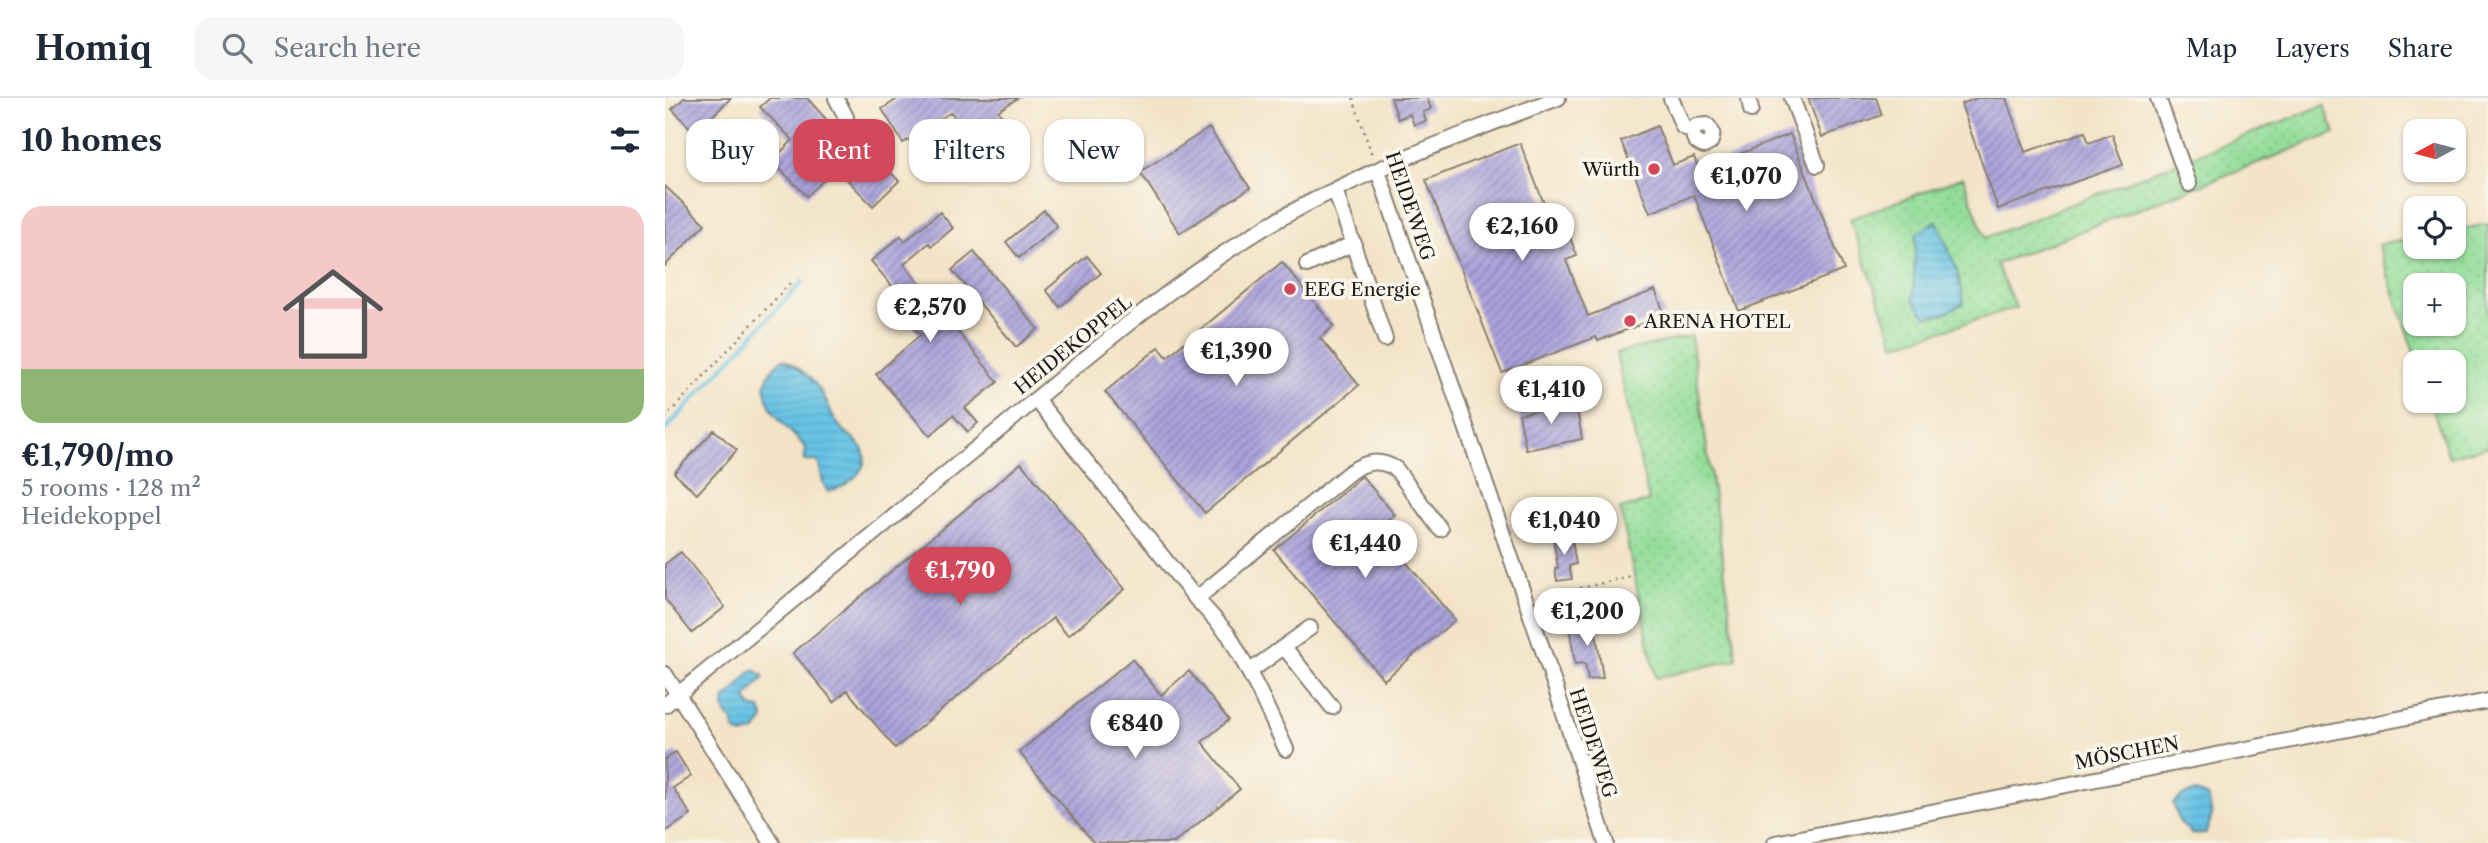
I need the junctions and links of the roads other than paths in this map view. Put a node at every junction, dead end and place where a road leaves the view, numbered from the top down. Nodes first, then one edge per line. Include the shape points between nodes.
1 (836, 98) edge
2 (1558, 98) edge
3 (1671, 98) edge
4 (1792, 98) edge
5 (2158, 98) edge
6 (846, 119) edge
7 (1693, 131) dead end
8 (1817, 165) dead end
9 (1378, 171) junction
10 (2189, 184) dead end
11 (1335, 190) junction
12 (1354, 243) junction
13 (1307, 265) dead end
14 (1385, 338) dead end
15 (1036, 399) junction
16 (1440, 529) dead end
17 (1196, 598) junction
18 (1310, 628) dead end
19 (1284, 647) junction
20 (1249, 672) junction
21 (665, 674) edge
22 (678, 695) junction
23 (2488, 701) edge
24 (665, 705) edge
25 (1332, 707) dead end
26 (1286, 749) dead end
27 (772, 843) edge
28 (1606, 843) edge
29 (1775, 843) edge

1 - 6 street
2 - 9 street, HEIDEKOPPEL
3 - 7 street via 1683,127
4 - 8 street
5 - 10 street
9 - 11 street, HEIDEKOPPEL
9 - 28 street, HEIDEWEG
11 - 12 street
11 - 15 street, HEIDEKOPPEL via 1253,234 1173,289
12 - 13 street
12 - 14 street
15 - 17 street
15 - 22 street, HEIDEKOPPEL
16 - 17 street via 1396,469 1367,463
17 - 20 street via 1229,635
18 - 19 street
19 - 20 street
19 - 25 street
20 - 26 street
21 - 22 street
22 - 24 street, HEIDEKOPPEL
22 - 27 street
23 - 29 street, MÖSCHEN

